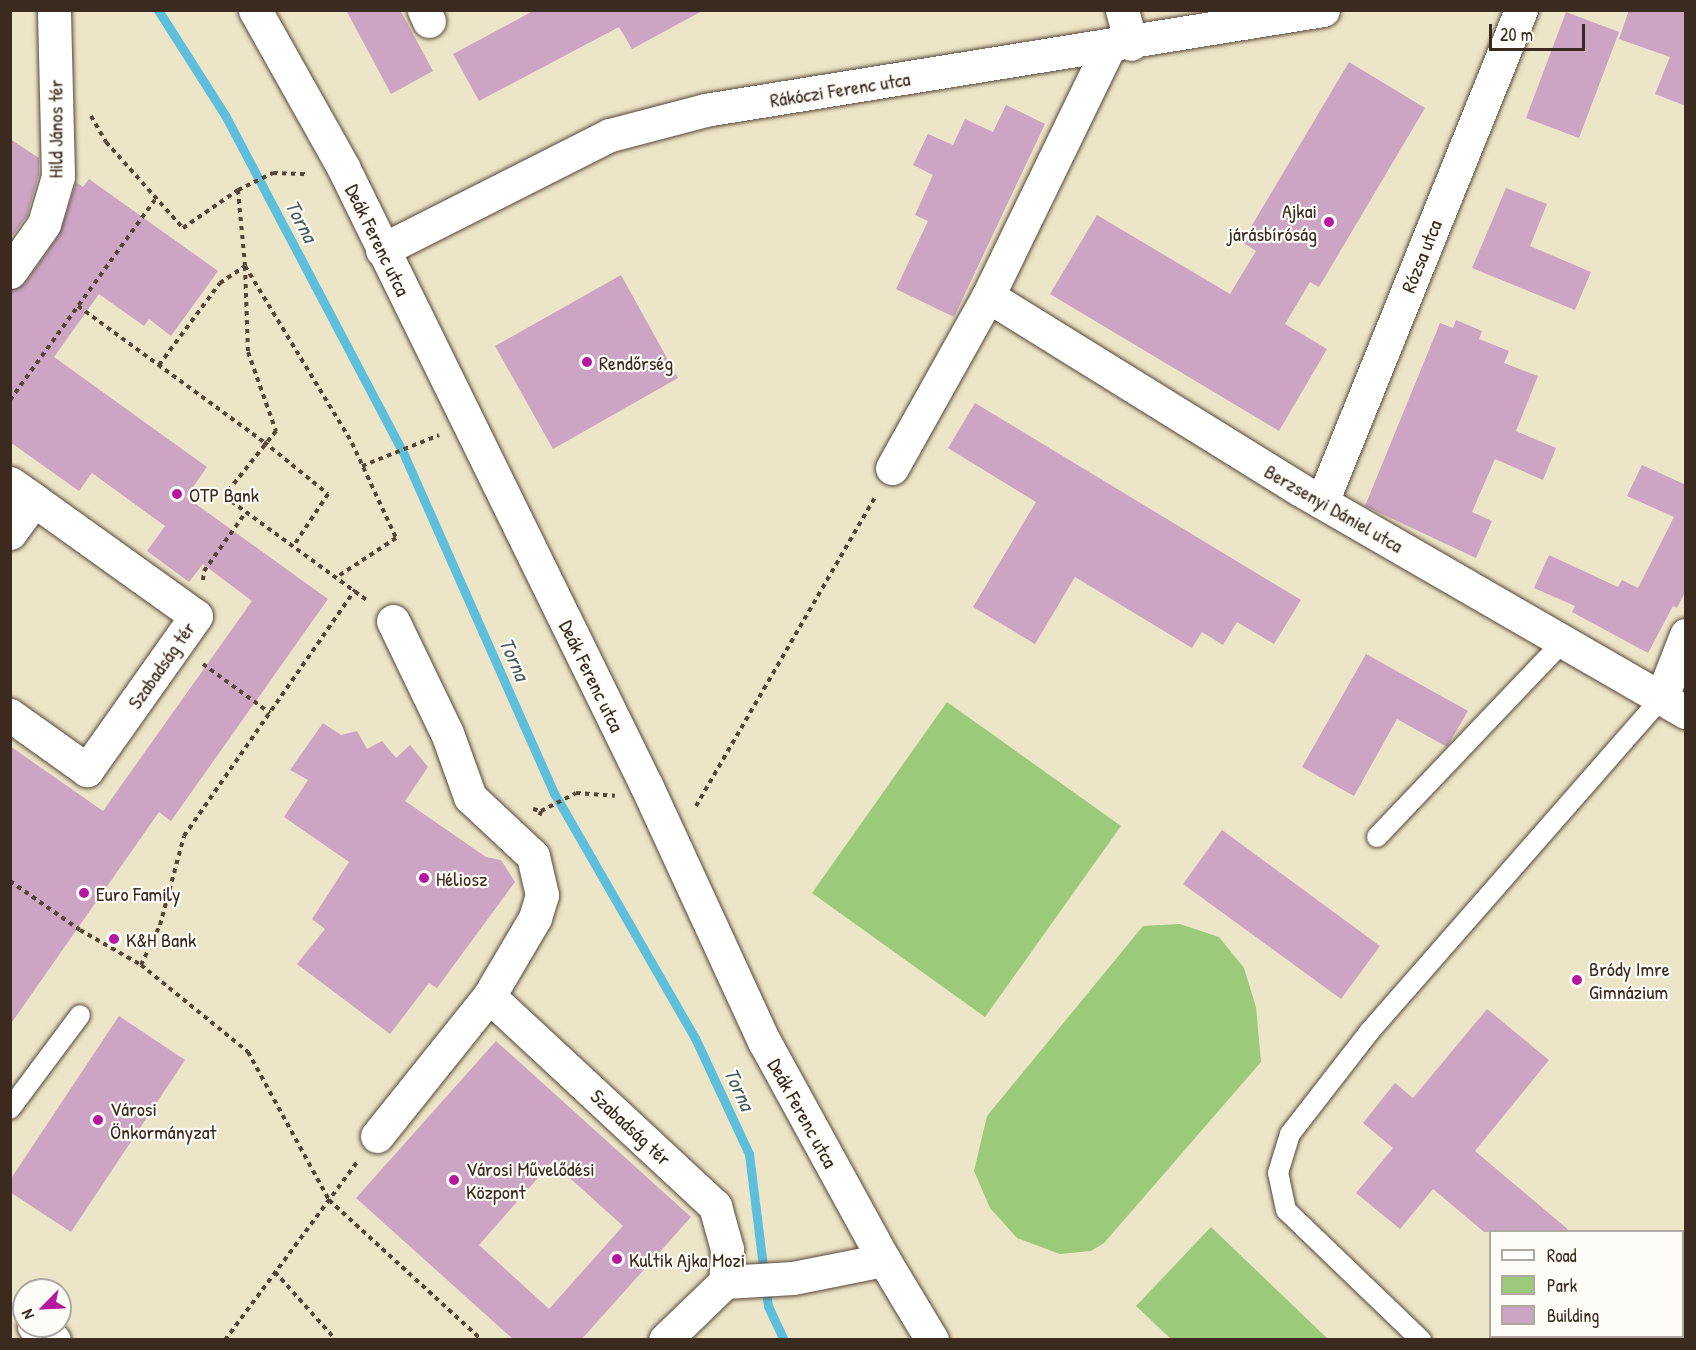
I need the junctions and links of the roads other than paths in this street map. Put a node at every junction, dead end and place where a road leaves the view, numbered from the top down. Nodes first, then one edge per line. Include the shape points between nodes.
1 (54, 10) edge
2 (255, 10) edge
3 (1122, 10) edge
4 (1323, 10) edge
5 (1521, 10) edge
6 (1120, 45) junction
7 (382, 250) junction
8 (10, 272) edge
9 (988, 296) junction
10 (892, 468) road end
11 (22, 491) edge
12 (1322, 501) junction
13 (10, 533) edge
14 (393, 621) dead end
15 (1686, 635) edge
16 (1563, 642) junction
17 (1673, 705) edge
18 (10, 715) edge
19 (1377, 837) dead end
20 (489, 996) junction
21 (80, 1015) dead end
22 (10, 1109) edge
23 (377, 1136) road end
24 (884, 1260) junction
25 (732, 1283) junction
26 (665, 1340) edge
27 (932, 1340) edge
28 (1421, 1340) edge

1 - 8 street, Hild János tér via 58,176 44,224
2 - 7 street, Deák Ferenc utca via 343,167
3 - 6 street
4 - 6 street, Rákóczi Ferenc utca
5 - 12 street, Rózsa utca
6 - 7 street, Rákóczi Ferenc utca via 705,110 610,135
6 - 9 street
7 - 24 street, Deák Ferenc utca via 647,787 764,1041
9 - 10 street
9 - 12 street, Berzsenyi Dániel utca
11 - 13 street, Szabadság tér
11 - 18 street, Szabadság tér via 196,616 87,770
12 - 16 street, Berzsenyi Dániel utca
14 - 20 street via 447,733 470,797 533,856 542,895 535,918
15 - 17 street
16 - 17 street, Berzsenyi Dániel utca
16 - 19 lane
17 - 28 lane via 1370,1031 1290,1134 1278,1173 1286,1210
20 - 23 street
20 - 25 street, Szabadság tér via 716,1206
21 - 22 lane
24 - 25 street via 793,1278
24 - 27 street, Deák Ferenc utca
25 - 26 street

